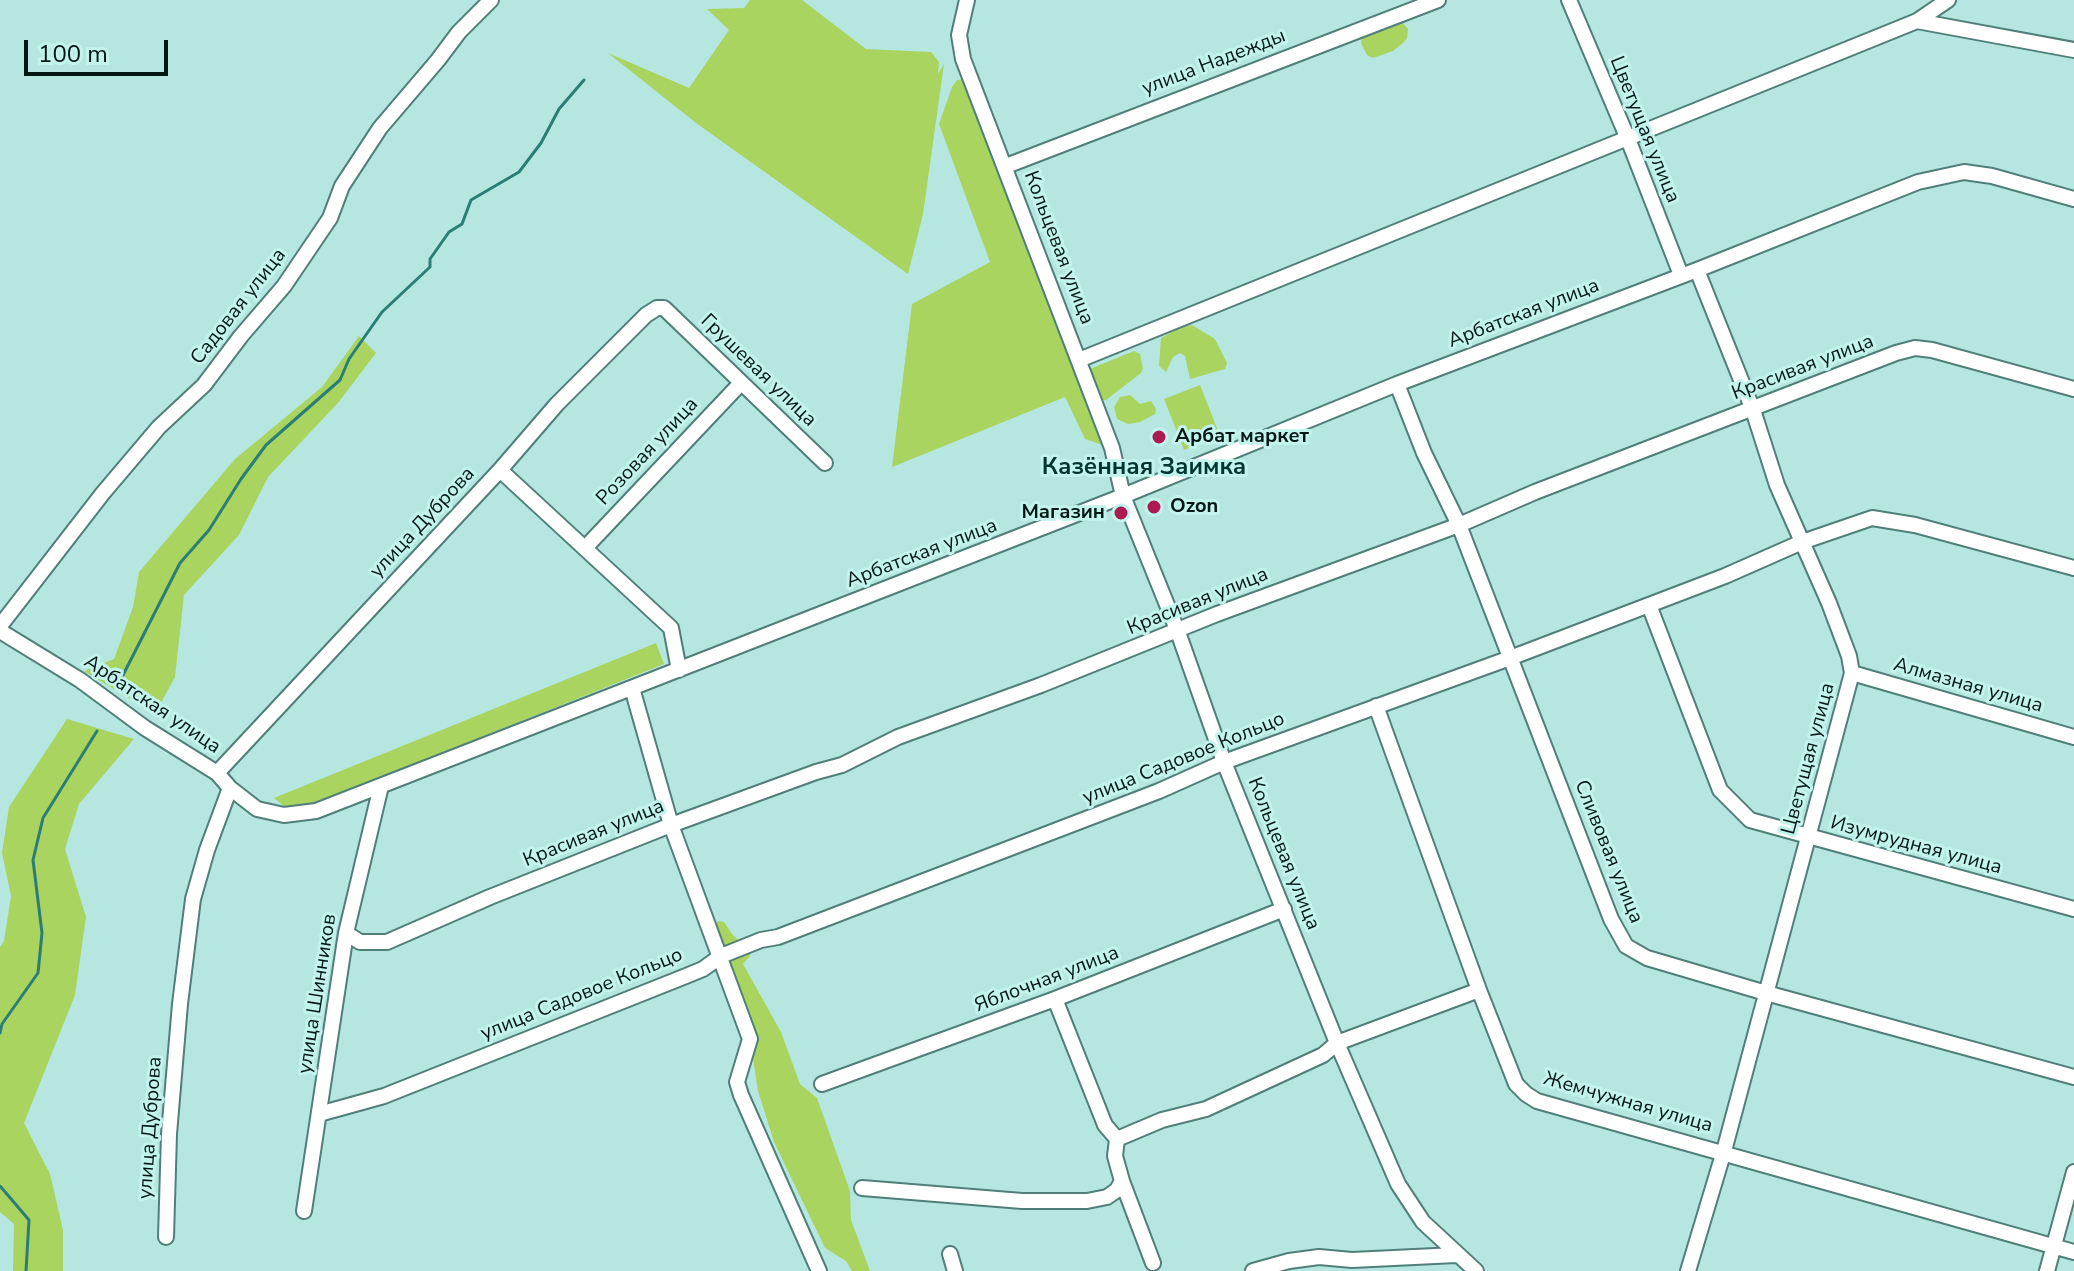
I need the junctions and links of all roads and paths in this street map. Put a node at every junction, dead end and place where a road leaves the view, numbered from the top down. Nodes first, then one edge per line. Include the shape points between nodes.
1 (491, 0) edge
2 (967, 0) edge
3 (1438, 0) edge
4 (1569, 0) edge
5 (1948, 0) edge
6 (1917, 21) junction
7 (2074, 50) edge
8 (1628, 139) junction
9 (1006, 166) junction
10 (2074, 199) edge
11 (1697, 270) junction
12 (1681, 275) junction
13 (664, 308) joint
14 (1079, 360) junction
15 (740, 384) junction
16 (1397, 384) junction
17 (2074, 389) edge
18 (1753, 410) junction
19 (825, 463) dead end
20 (500, 470) junction
21 (1123, 496) junction
22 (1459, 525) junction
23 (1802, 542) junction
24 (585, 548) junction
25 (2074, 568) edge
26 (1649, 605) junction
27 (0, 628) edge
28 (1178, 632) junction
29 (1510, 658) junction
30 (679, 670) junction
31 (1852, 673) junction
32 (632, 688) junction
33 (1376, 706) junction
34 (2074, 737) edge
35 (1224, 762) junction
36 (217, 773) junction
37 (381, 786) junction
38 (230, 788) junction
39 (671, 825) junction
40 (1809, 837) junction
41 (1284, 909) junction
42 (2074, 909) edge
43 (346, 933) junction
44 (721, 956) junction
45 (1479, 990) junction
46 (1766, 993) junction
47 (1055, 999) junction
48 (1337, 1043) junction
49 (2074, 1077) edge
50 (822, 1084) dead end
51 (319, 1114) junction
52 (1117, 1139) junction
53 (1724, 1151) junction
54 (2074, 1172) edge
55 (1122, 1181) junction
56 (862, 1188) dead end
57 (304, 1211) dead end
58 (166, 1237) dead end
59 (2054, 1246) junction
60 (2074, 1252) edge
61 (950, 1254) dead end
62 (1456, 1255) junction
63 (1153, 1263) dead end
64 (819, 1271) edge
65 (955, 1271) edge
66 (1253, 1271) edge
67 (1476, 1271) edge
68 (1688, 1271) edge
69 (2047, 1271) edge

1 - 27 street, Садовая улица via 380,128 342,186 330,218 284,286 204,385 122,471
2 - 9 street, Кольцевая улица via 959,35 963,59
3 - 9 street, улица Надежды
4 - 8 street, Цветущая улица
5 - 6 street
6 - 7 street
6 - 8 street
8 - 12 street, Цветущая улица
8 - 14 street
9 - 14 street, Кольцевая улица
10 - 11 street, Арбатская улица via 1964,172 1918,182
11 - 12 street, Арбатская улица
11 - 18 street, Цветущая улица
12 - 16 street, Арбатская улица
13 - 15 street, Грушевая улица
13 - 20 street, улица Дуброва via 646,315
14 - 21 street, Кольцевая улица via 1112,448
15 - 19 street, Грушевая улица
15 - 24 street, Розовая улица
16 - 21 street, Арбатская улица
16 - 22 street, Сливовая улица
17 - 18 street, Красивая улица via 1915,348
18 - 22 street, Красивая улица
18 - 23 street, Цветущая улица
20 - 24 street
20 - 36 street, улица Дуброва
21 - 28 street, Кольцевая улица
21 - 30 street, Арбатская улица
22 - 28 street, Красивая улица
22 - 29 street, Сливовая улица
23 - 25 street, улица Садовое Кольцо via 1872,518
23 - 26 street, улица Садовое Кольцо
23 - 31 street, Цветущая улица
24 - 30 street via 671,628
26 - 29 street, улица Садовое Кольцо
26 - 40 street, Изумрудная улица via 1720,790 1750,820
27 - 36 street, Арбатская улица
28 - 35 street, Кольцевая улица
28 - 39 street, Красивая улица via 898,737 842,765
29 - 33 street, улица Садовое Кольцо
29 - 46 street, Сливовая улица via 1626,946 1647,958
30 - 32 street, Арбатская улица
31 - 34 street, Алмазная улица
31 - 40 street, Цветущая улица
32 - 37 street, Арбатская улица
32 - 39 street
33 - 35 street, улица Садовое Кольцо
33 - 45 street, Жемчужная улица
35 - 41 street, Кольцевая улица
35 - 44 street, улица Садовое Кольцо
36 - 38 street, Арбатская улица
37 - 38 street, Арбатская улица via 316,811 284,815 257,809
37 - 43 street, улица Шинников
38 - 58 street, улица Дуброва via 193,899 169,1134
39 - 43 street, Красивая улица via 387,942 360,942
39 - 44 street
40 - 42 street, Изумрудная улица
40 - 46 street, Цветущая улица
41 - 47 street, Яблочная улица
41 - 48 street, Кольцевая улица
43 - 51 street, улица Шинников
44 - 51 street, улица Садовое Кольцо via 703,969 384,1096
44 - 64 street via 750,1039 737,1082 741,1095
45 - 48 street
45 - 53 street, Жемчужная улица via 1516,1084 1526,1094
46 - 49 street, Сливовая улица
46 - 53 street, Цветущая улица
47 - 50 street, Яблочная улица
47 - 52 street via 1105,1125
48 - 52 street via 1323,1055 1206,1109
48 - 62 street, Кольцевая улица via 1398,1184 1423,1222
51 - 57 street, улица Шинников
52 - 55 street
53 - 59 street, Жемчужная улица
53 - 68 street, Цветущая улица
54 - 59 street
55 - 56 street via 1107,1197 1087,1201
55 - 63 street
59 - 60 street, Жемчужная улица
59 - 69 street
61 - 65 street
62 - 66 street via 1319,1257
62 - 67 street, Кольцевая улица

